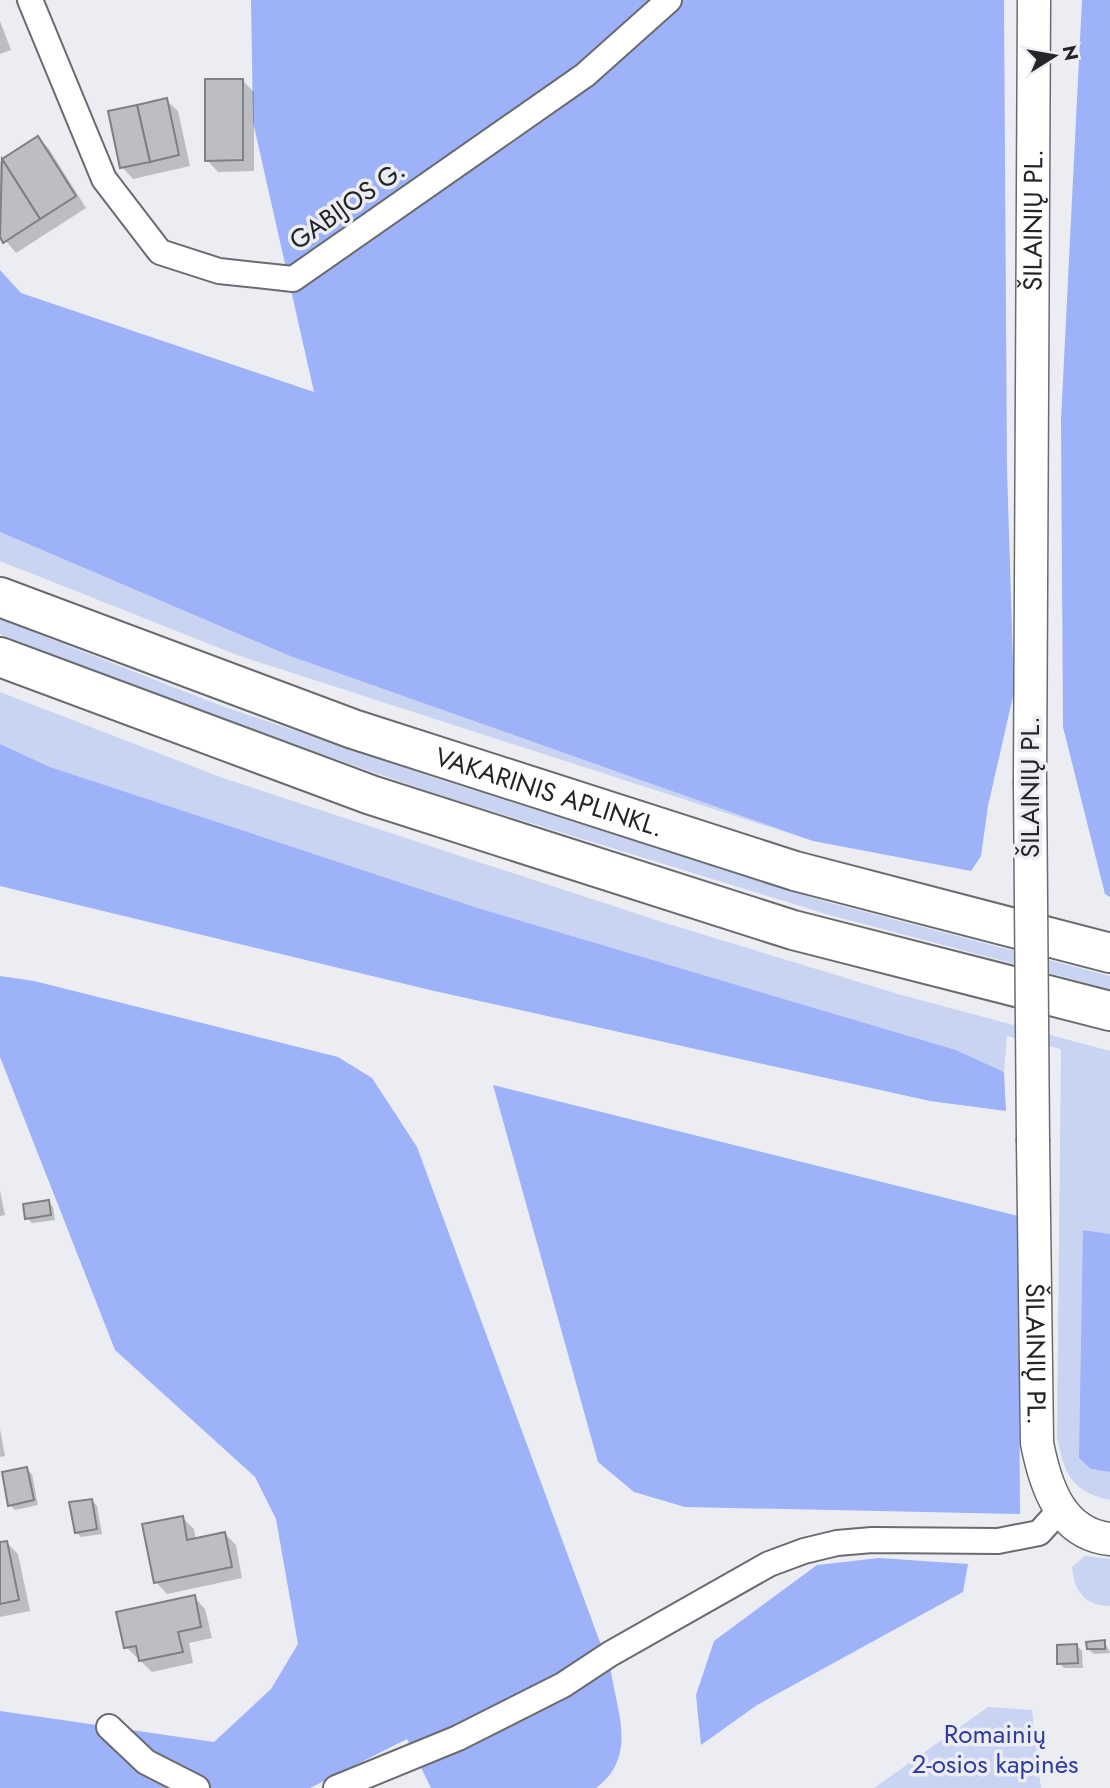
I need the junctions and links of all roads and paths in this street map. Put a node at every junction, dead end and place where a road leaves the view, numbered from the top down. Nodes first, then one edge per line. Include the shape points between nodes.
1 (30, 0) edge
2 (669, 0) edge
3 (1034, 0) edge
4 (0, 597) edge
5 (0, 657) edge
6 (1110, 953) edge
7 (1110, 1011) edge
8 (1059, 1511) junction
9 (1110, 1539) edge
10 (109, 1727) dead end
11 (197, 1788) edge
12 (336, 1788) edge

1 - 2 street, GABIJOS G. via 104,179 160,252 219,271 293,279 585,75
3 - 8 street, ŠILAINIŲ PL., bridge via 1030,782 1037,1443 1043,1475
4 - 6 highway, VAKARINIS APLINKL. via 340,724 795,871
5 - 7 highway via 371,795 793,930
8 - 9 street via 1083,1530
8 - 12 street via 1038,1533 998,1541 872,1540 804,1550 769,1564 552,1691 458,1738
10 - 11 street via 146,1762

